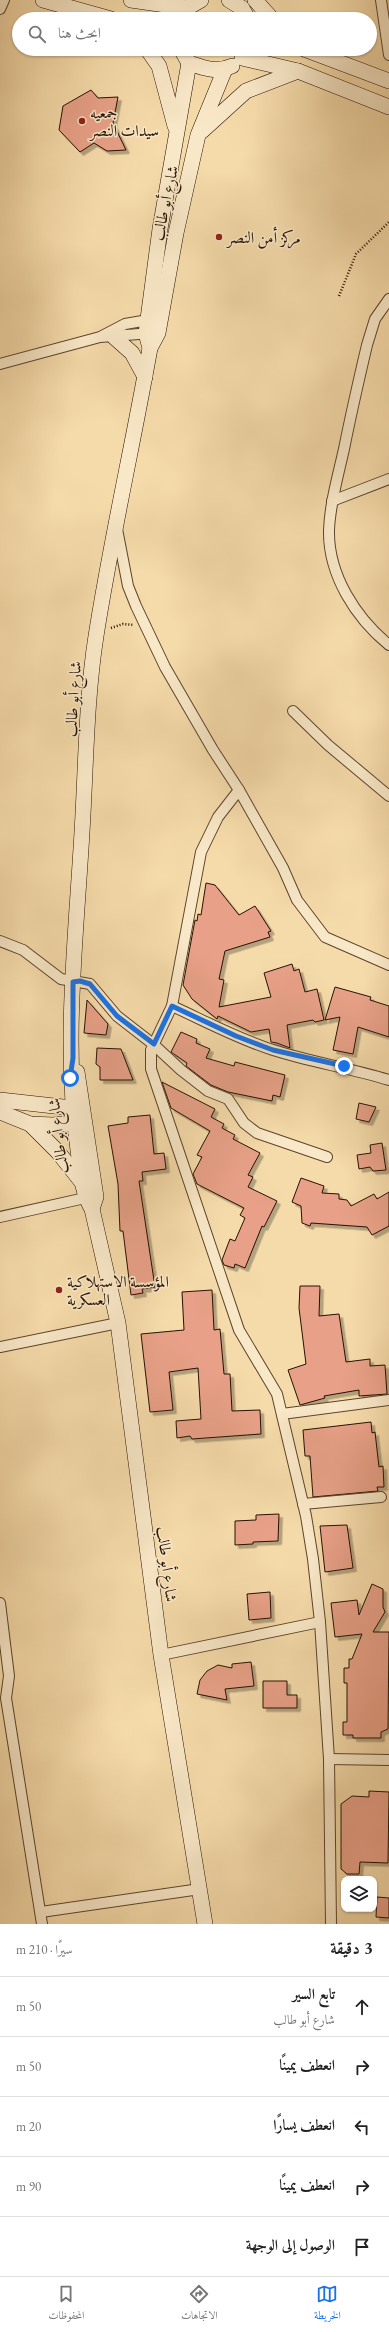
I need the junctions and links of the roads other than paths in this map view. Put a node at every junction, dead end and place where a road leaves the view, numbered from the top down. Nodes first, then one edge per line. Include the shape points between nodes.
1 (4, 0) edge
2 (43, 0) edge
3 (135, 0) edge
4 (229, 0) edge
5 (255, 0) edge
6 (381, 0) edge
7 (192, 6) edge
8 (0, 9) edge
9 (86, 12) edge
10 (246, 12) edge
11 (266, 12) edge
12 (389, 55) edge
13 (152, 56) edge
14 (184, 56) edge
15 (241, 56) edge
16 (250, 56) edge
17 (323, 56) edge
18 (189, 63) junction
19 (225, 69) junction
20 (298, 71) junction
21 (389, 81) edge
22 (389, 107) edge
23 (176, 132) junction
24 (198, 135) junction
25 (389, 299) edge
26 (153, 326) junction
27 (107, 337) junction
28 (0, 364) edge
29 (145, 376) junction
30 (389, 479) edge
31 (332, 501) junction
32 (117, 527) junction
33 (389, 645) edge
34 (293, 711) dead end
35 (240, 790) junction
36 (389, 796) edge
37 (0, 941) edge
38 (389, 965) edge
39 (73, 982) junction
40 (172, 1006) junction
41 (154, 1044) junction
42 (389, 1080) edge
43 (0, 1100) edge
44 (0, 1112) edge
45 (79, 1116) junction
46 (30, 1124) junction
47 (327, 1157) dead end
48 (86, 1196) junction
49 (0, 1217) edge
50 (118, 1323) junction
51 (0, 1347) edge
52 (389, 1400) edge
53 (282, 1414) junction
54 (381, 1497) dead end
55 (303, 1504) junction
56 (0, 1604) edge
57 (320, 1622) junction
58 (161, 1655) junction
59 (0, 1682) edge
60 (6, 1698) junction
61 (329, 1759) junction
62 (389, 1760) edge
63 (200, 1889) junction
64 (41, 1912) junction
65 (42, 1924) edge
66 (205, 1924) edge
67 (331, 1924) edge

1 - 8 street
2 - 9 street
3 - 7 street
4 - 10 street
5 - 11 street
6 - 12 street
13 - 23 street via 159,66
14 - 18 street
15 - 19 street
16 - 20 street
17 - 21 street
18 - 19 street via 209,70
18 - 23 street, شارع أبو طالب
19 - 24 street, شارع أبو طالب
20 - 22 street
20 - 24 street via 246,91
23 - 26 street, شارع أبو طالب
24 - 26 street, شارع أبو طالب
25 - 31 street via 375,319 367,344
26 - 27 street
26 - 27 street via 125,324
26 - 29 street, شارع أبو طالب
27 - 28 street
27 - 29 street via 132,353
29 - 32 street, شارع أبو طالب
30 - 31 street
31 - 33 street via 329,531 334,568 357,612
32 - 35 street via 131,596 165,667
32 - 39 street, شارع أبو طالب via 96,637
34 - 36 street via 328,745
35 - 38 street via 283,868 297,900 324,937
35 - 40 street via 218,816 201,852
37 - 39 street via 23,950 52,974
39 - 41 street via 90,984 117,1016
39 - 45 street, شارع أبو طالب via 73,1058 79,1077
40 - 41 street
40 - 42 street via 273,1050 344,1066
41 - 47 street via 208,1091 228,1099 244,1123 258,1133
41 - 53 street via 151,1050 151,1069 239,1330 274,1386
43 - 45 street
44 - 46 street
45 - 46 street via 53,1125
45 - 48 street, شارع أبو طالب
45 - 48 street, شارع أبو طالب via 96,1197
46 - 48 street via 58,1152
48 - 49 street
48 - 50 street, شارع أبو طالب
50 - 51 street
50 - 58 street, شارع أبو طالب
52 - 53 street
53 - 55 street
54 - 55 street
55 - 57 street via 313,1559
56 - 60 street via 9,1676
57 - 58 street
57 - 61 street
58 - 63 street, شارع أبو طالب
59 - 60 street
60 - 64 street
61 - 62 street
61 - 67 street
63 - 64 street
63 - 66 street, شارع أبو طالب
64 - 65 street

